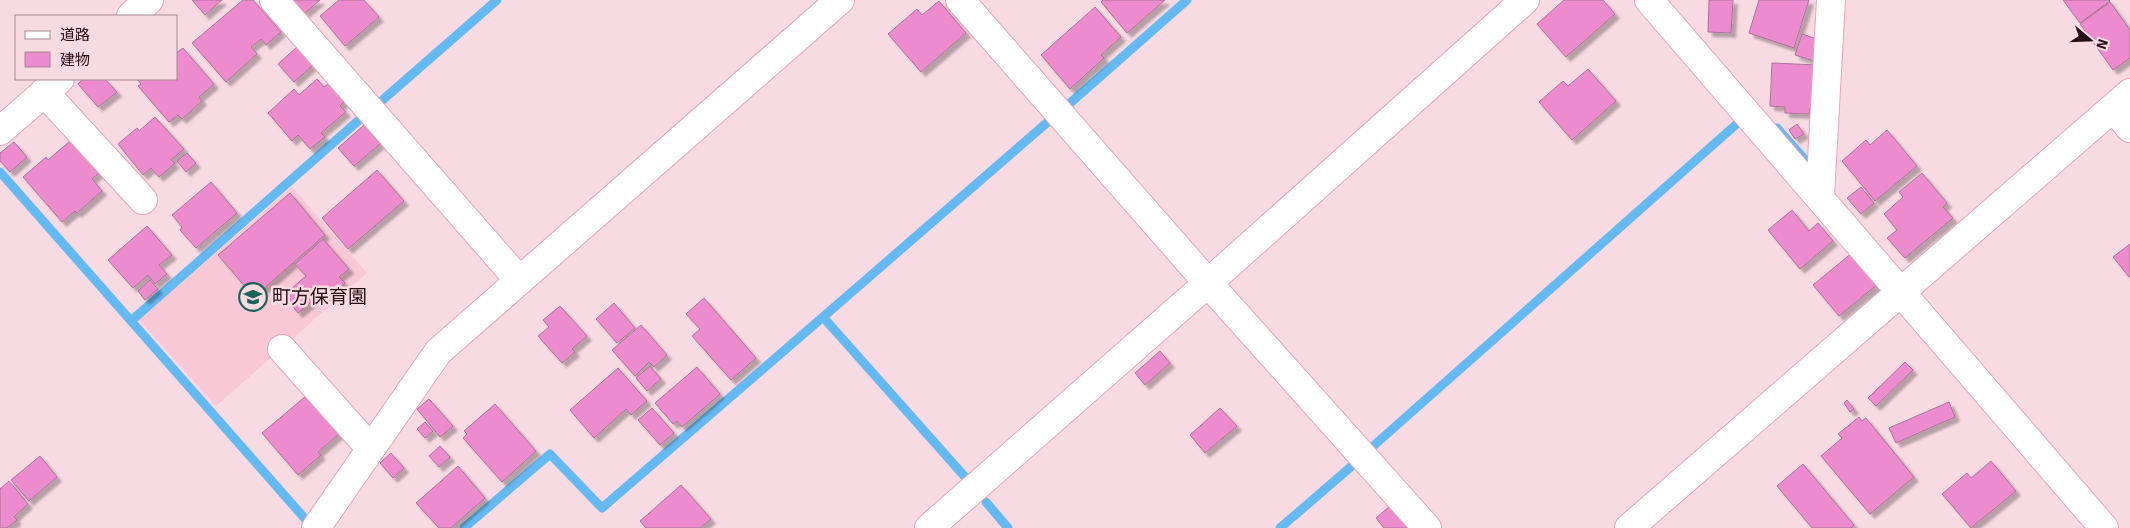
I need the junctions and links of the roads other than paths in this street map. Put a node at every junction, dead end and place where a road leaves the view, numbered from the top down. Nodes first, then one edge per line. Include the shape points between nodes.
1 (150, 0) edge
2 (274, 0) edge
3 (840, 0) edge
4 (960, 0) edge
5 (1525, 0) edge
6 (1649, 0) edge
7 (1831, 0) edge
8 (132, 15) edge
9 (52, 86) edge
10 (2124, 110) edge
11 (0, 131) edge
12 (1820, 196) junction
13 (143, 200) dead end
14 (519, 280) junction
15 (1208, 283) junction
16 (1902, 291) junction
17 (282, 349) dead end
18 (370, 448) junction
19 (316, 528) edge
20 (930, 528) edge
21 (1427, 528) edge
22 (1629, 528) edge
23 (2104, 528) edge

1 - 8 street
2 - 14 street
3 - 14 street
4 - 15 street
5 - 15 street
6 - 12 street
7 - 12 street
9 - 11 street
9 - 13 street
10 - 16 street
12 - 16 street
14 - 18 street via 438,352
15 - 20 street
15 - 21 street
16 - 22 street
16 - 23 street
17 - 18 street
18 - 19 street

